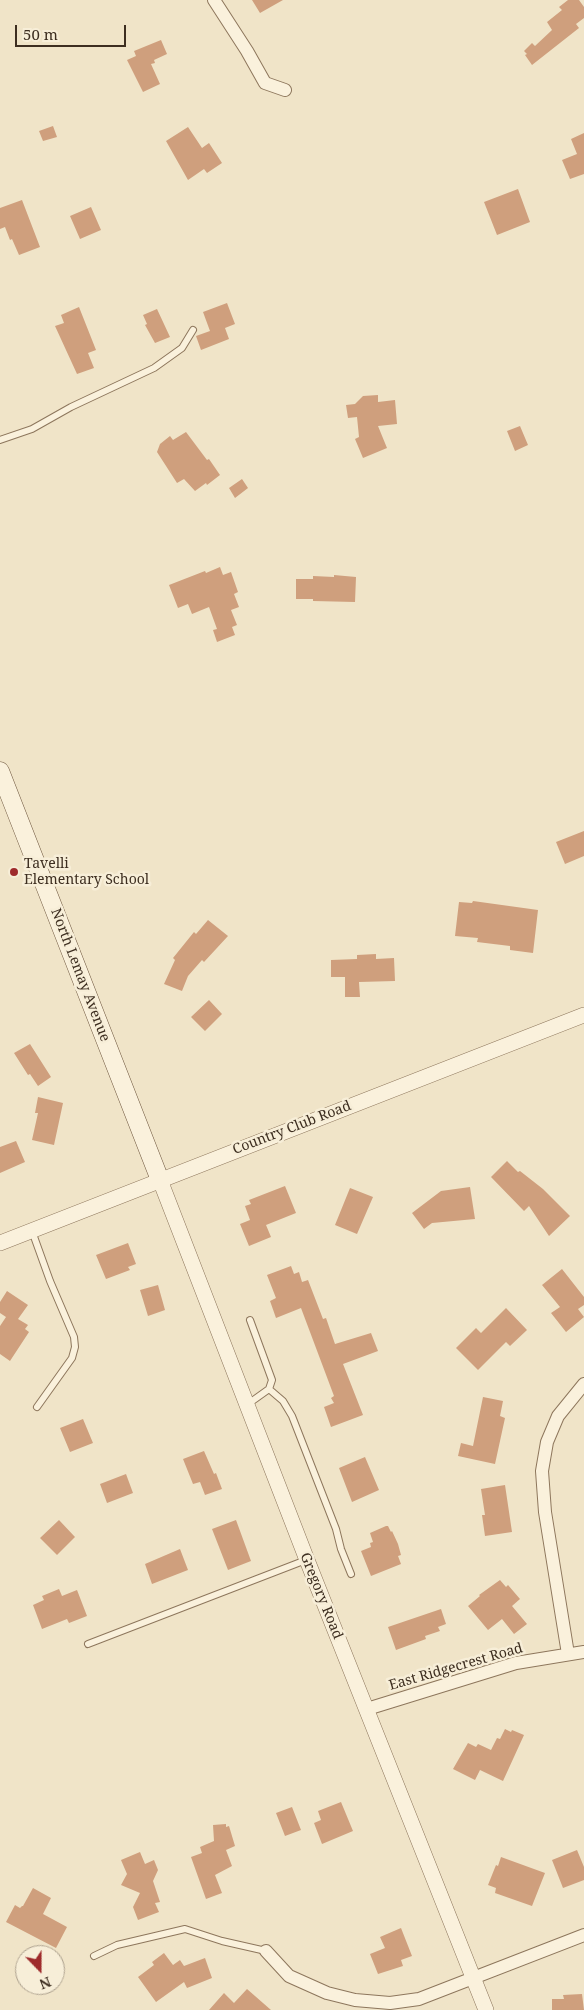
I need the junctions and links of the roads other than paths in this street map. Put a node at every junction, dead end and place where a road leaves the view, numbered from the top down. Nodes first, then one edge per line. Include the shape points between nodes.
1 (214, 0) edge
2 (285, 90) dead end
3 (193, 330) dead end
4 (0, 440) edge
5 (0, 771) edge
6 (584, 1015) edge
7 (160, 1180) junction
8 (32, 1230) junction
9 (0, 1242) edge
10 (250, 1320) dead end
11 (584, 1384) edge
12 (269, 1389) junction
13 (246, 1404) junction
14 (37, 1407) dead end
15 (306, 1560) junction
16 (351, 1574) dead end
17 (88, 1644) dead end
18 (584, 1652) edge
19 (568, 1654) junction
20 (367, 1709) junction
21 (584, 1935) edge
22 (266, 1951) joint
23 (94, 1956) dead end
24 (472, 1978) junction
25 (486, 2010) edge

1 - 2 street via 265,83
3 - 4 lane via 182,348 154,368 71,407 32,430
5 - 7 main road, North Lemay Avenue
6 - 7 street, Country Club Road
7 - 8 street, Country Club Road
7 - 13 street, Gregory Road
8 - 9 street, Country Club Road
8 - 14 lane via 74,1337 75,1348 72,1358
10 - 12 lane via 272,1380
11 - 19 street via 558,1416 547,1442 542,1471 545,1512
12 - 13 lane
12 - 16 lane via 292,1416
13 - 15 street, Gregory Road
15 - 17 lane
15 - 20 street, Gregory Road
18 - 19 street, East Ridgecrest Road
19 - 20 street, East Ridgecrest Road via 516,1663
20 - 24 street, Gregory Road
21 - 24 street
22 - 23 lane via 185,1928 117,1945
22 - 24 street via 289,1976 327,1993 355,2000 390,2003 419,1999
24 - 25 street, Gregory Road

